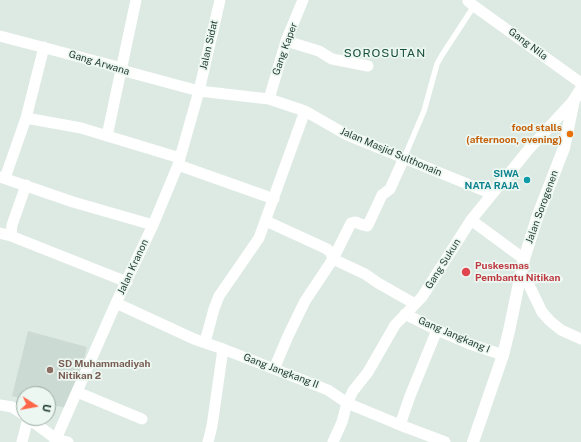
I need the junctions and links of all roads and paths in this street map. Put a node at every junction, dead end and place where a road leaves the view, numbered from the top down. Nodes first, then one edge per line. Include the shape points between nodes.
1 (136, 0) edge
2 (220, 0) edge
3 (303, 0) edge
4 (472, 3) edge
5 (0, 36) edge
6 (286, 41) junction
7 (44, 47) junction
8 (368, 66) dead end
9 (121, 70) junction
10 (581, 82) edge
11 (581, 89) edge
12 (199, 91) junction
13 (269, 99) junction
14 (574, 100) junction
15 (305, 111) junction
16 (26, 118) junction
17 (107, 136) junction
18 (404, 158) junction
19 (179, 161) junction
20 (2, 178) edge
21 (26, 186) junction
22 (492, 194) junction
23 (274, 199) junction
24 (471, 220) junction
25 (266, 221) junction
26 (153, 225) junction
27 (5, 234) edge
28 (524, 258) junction
29 (333, 259) junction
30 (560, 279) dead end
31 (523, 280) junction
32 (127, 282) junction
33 (116, 303) junction
34 (416, 304) junction
35 (405, 314) junction
36 (437, 330) junction
37 (581, 339) edge
38 (205, 342) junction
39 (223, 348) junction
40 (503, 355) junction
41 (274, 368) junction
42 (77, 392) junction
43 (347, 403) junction
44 (0, 404) edge
45 (16, 410) edge
46 (142, 419) dead end
47 (400, 425) junction
48 (26, 426) edge
49 (38, 426) edge
50 (56, 441) edge
51 (22, 442) edge
52 (68, 442) edge
53 (208, 442) edge
54 (333, 442) edge
55 (445, 442) edge
56 (473, 442) edge

1 - 9 street
2 - 12 street, Jalan Sidat
3 - 6 street, Gang Kaper
4 - 10 street, Gang Nila
4 - 18 lane via 437,64 430,94
5 - 7 street, Gang Arwana
6 - 8 street via 319,50 332,59
6 - 13 street, Gang Kaper
7 - 9 street, Gang Arwana via 118,67
7 - 16 street
9 - 12 street, Gang Arwana
9 - 17 street
11 - 14 main road, Jalan Sorogenen
12 - 13 street, Jalan Masjid Sulthonain
12 - 19 street, Jalan Kranon
13 - 15 street, Jalan Masjid Sulthonain
14 - 22 street, Gang Sukun
14 - 28 main road, Jalan Sorogenen via 564,148
15 - 18 street, Jalan Masjid Sulthonain via 347,135
15 - 23 street
16 - 17 street via 81,128
16 - 20 street
17 - 19 street
18 - 22 street, Jalan Masjid Sulthonain
18 - 29 street via 390,189 382,195 367,226 351,223
19 - 23 street
19 - 26 street, Jalan Kranon
20 - 21 street
21 - 26 street
21 - 27 street via 12,225
22 - 24 street, Gang Sukun
23 - 25 street
24 - 28 street
24 - 34 street, Gang Sukun
25 - 29 street via 327,249
25 - 38 street via 259,238 219,296
26 - 32 street, Jalan Kranon
27 - 32 street
28 - 31 main road, Jalan Sorogenen
29 - 34 street via 365,274
29 - 41 street via 305,301
30 - 31 lane
31 - 37 street via 544,315 561,330
31 - 40 main road, Jalan Sorogenen
32 - 33 street, Jalan Kranon
33 - 38 street, Gang Jangkang II
33 - 42 street, Jalan Kranon
34 - 35 street, Gang Sukun
35 - 36 street, Gang Jangkang I
35 - 43 street, Gang Sukun via 395,325
36 - 40 street, Gang Jangkang I
36 - 47 street
38 - 39 street, Gang Jangkang II
39 - 41 street, Gang Jangkang II
39 - 53 street
40 - 56 main road, Jalan Sorogenen
41 - 43 street, Gang Jangkang II via 328,390
42 - 46 street
42 - 50 street, Jalan Kranon
43 - 47 street, Gang Jangkang II
43 - 54 street, Gang Sukun
44 - 45 street
47 - 55 street, Gang Jangkang II
48 - 51 street
49 - 50 street
50 - 52 street

